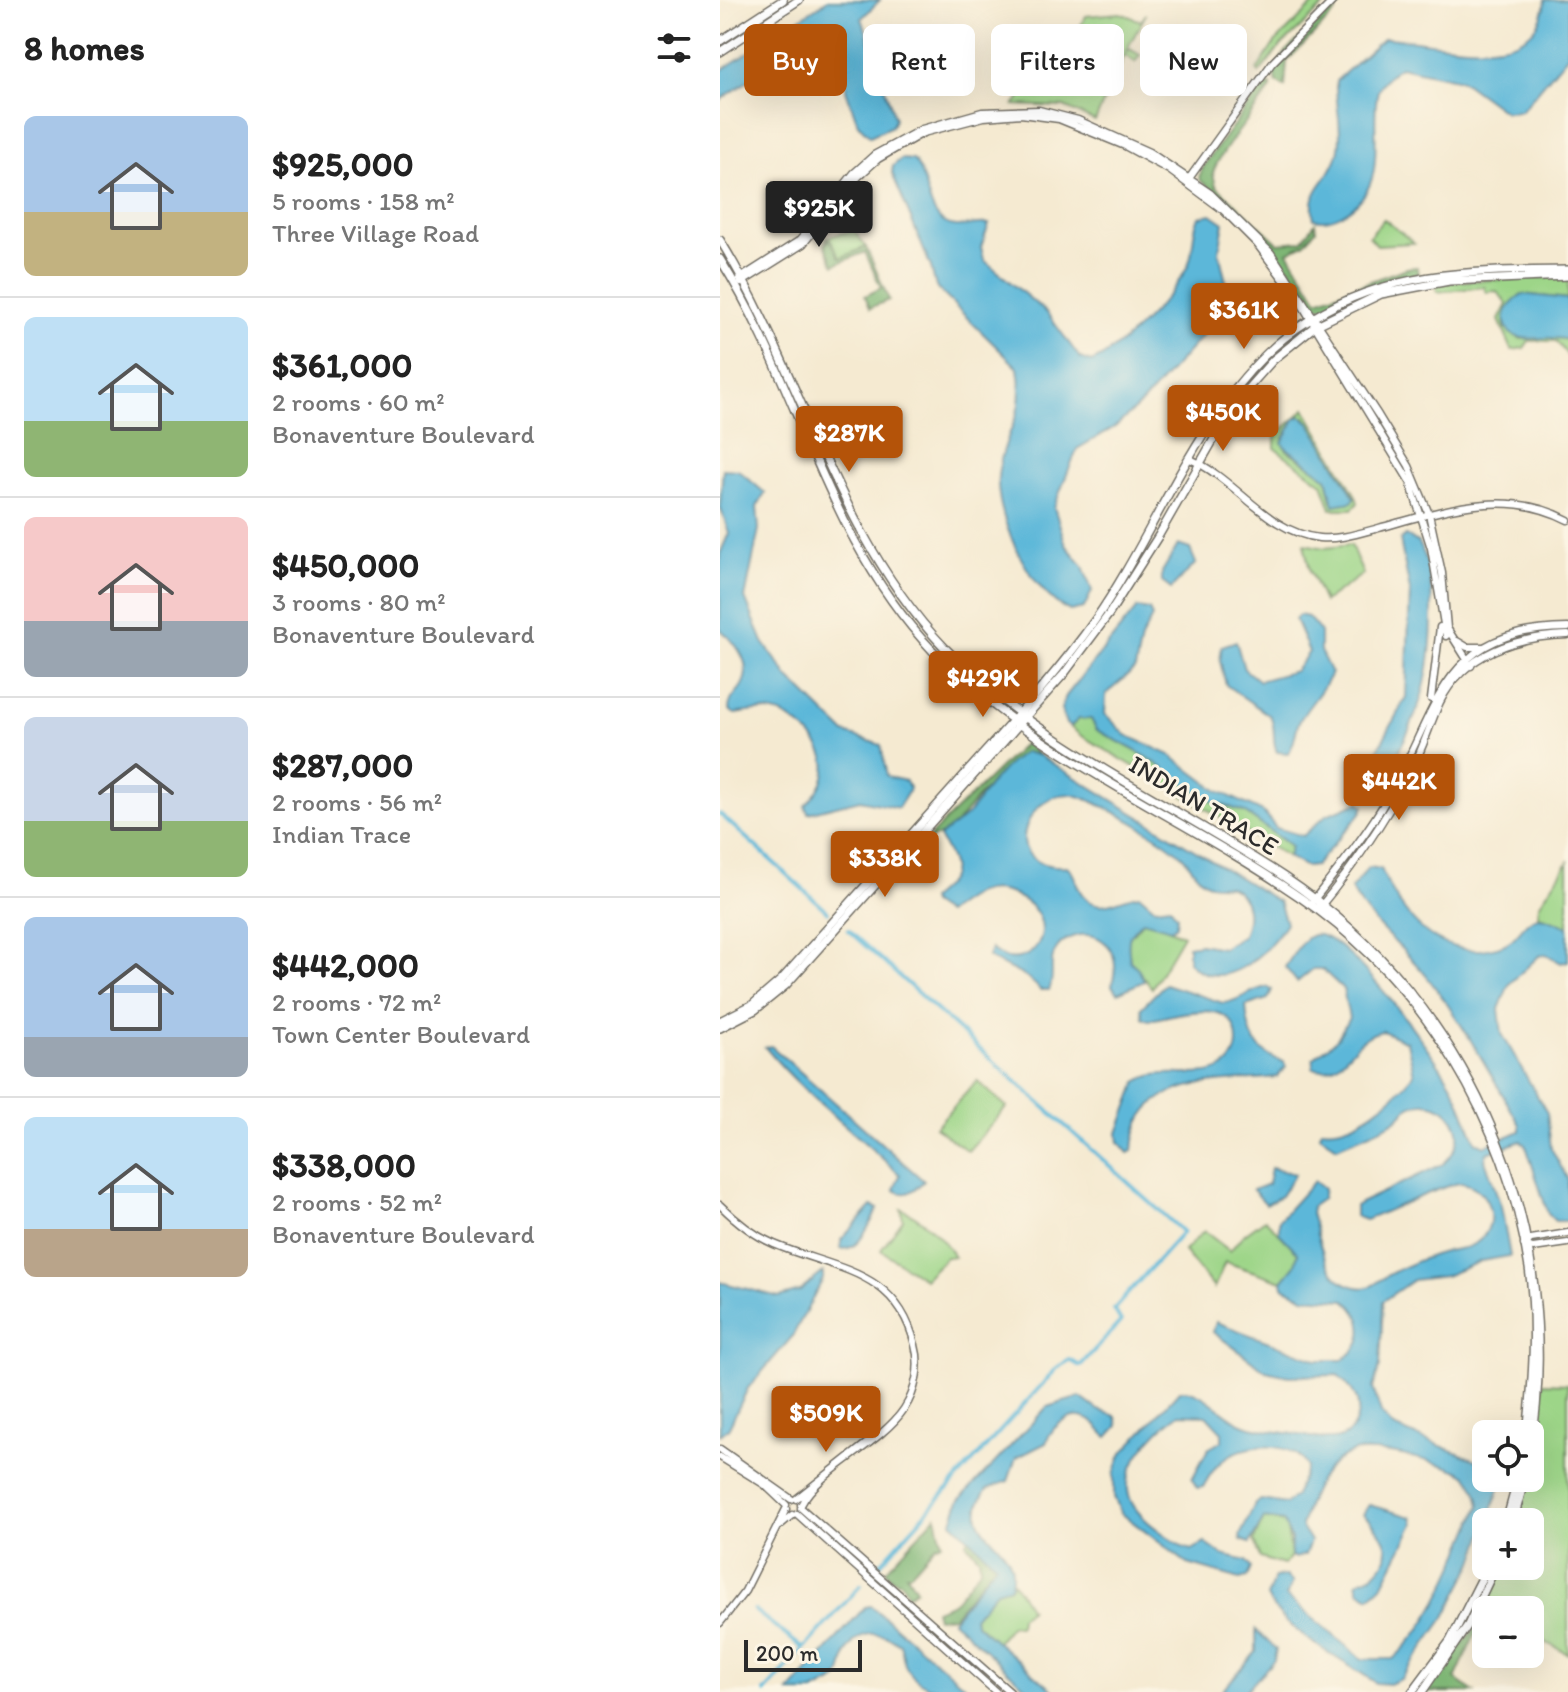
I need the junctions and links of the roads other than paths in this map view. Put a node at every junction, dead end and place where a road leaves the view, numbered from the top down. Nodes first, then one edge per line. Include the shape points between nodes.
1 (783, 0) edge
2 (799, 0) edge
3 (1334, 0) edge
4 (720, 41) edge
5 (720, 52) edge
6 (1188, 179) junction
7 (720, 240) edge
8 (1266, 247) junction
9 (1267, 256) junction
10 (720, 259) edge
11 (1568, 273) edge
12 (743, 279) junction
13 (735, 284) junction
14 (1315, 321) junction
15 (1195, 461) junction
16 (1426, 515) junction
17 (1568, 520) edge
18 (1440, 616) junction
19 (1568, 628) edge
20 (1448, 633) junction
21 (1568, 635) edge
22 (1487, 647) junction
23 (1468, 663) junction
24 (1428, 710) junction
25 (1022, 717) junction
26 (1016, 724) junction
27 (1316, 904) junction
28 (720, 1021) edge
29 (720, 1028) edge
30 (1502, 1153) junction
31 (720, 1205) edge
32 (1568, 1233) edge
33 (1531, 1239) junction
34 (1568, 1243) edge
35 (1528, 1247) junction
36 (1528, 1420) edge
37 (1536, 1420) edge
38 (720, 1449) edge
39 (720, 1457) edge
40 (794, 1507) junction
41 (1481, 1580) edge
42 (1489, 1580) edge
43 (720, 1623) edge
44 (996, 1692) edge
45 (1010, 1692) edge
46 (1412, 1692) edge
47 (1422, 1692) edge

1 - 4 main road
2 - 5 main road
3 - 6 street via 1272,63
6 - 8 street via 1226,206
6 - 9 street
6 - 12 street via 1149,152 1078,120 1029,109 982,112 888,145 854,173 800,240
7 - 12 main road, INDIAN TRACE
8 - 9 street
8 - 14 street
9 - 14 street
10 - 13 main road, INDIAN TRACE
11 - 14 main road via 1427,284 1381,294
12 - 13 street
12 - 25 main road, INDIAN TRACE via 847,506 881,566 941,644
13 - 26 main road, INDIAN TRACE via 834,504 874,575 930,648
14 - 15 main road via 1257,360 1236,384
14 - 16 street
15 - 16 street via 1279,523 1307,536 1363,532
15 - 25 main road via 1159,535 1109,614
16 - 17 street via 1491,503
16 - 18 street
16 - 20 street via 1442,573
18 - 23 street via 1448,641
18 - 24 street
19 - 22 street via 1535,629
20 - 22 street via 1467,647
20 - 23 street
21 - 23 street via 1525,638
22 - 23 street
23 - 24 street via 1447,681
23 - 27 street via 1441,700 1395,800
24 - 27 street via 1389,797
25 - 26 main road
25 - 27 main road, INDIAN TRACE
26 - 27 main road, INDIAN TRACE
26 - 28 main road via 781,980 752,1005
26 - 29 main road via 786,985 765,1004
27 - 30 main road, INDIAN TRACE via 1364,938 1422,1002 1464,1063
30 - 33 main road, INDIAN TRACE
30 - 35 main road, INDIAN TRACE
31 - 40 street via 760,1237 866,1277 898,1302 910,1326 918,1372 905,1408
32 - 33 street
33 - 35 main road, INDIAN TRACE
34 - 35 street
35 - 36 main road, INDIAN TRACE via 1533,1316
35 - 37 main road, INDIAN TRACE via 1542,1339
38 - 40 street
39 - 40 street
40 - 43 street
40 - 44 street
40 - 45 street
41 - 46 main road via 1450,1641
42 - 47 main road via 1468,1625

